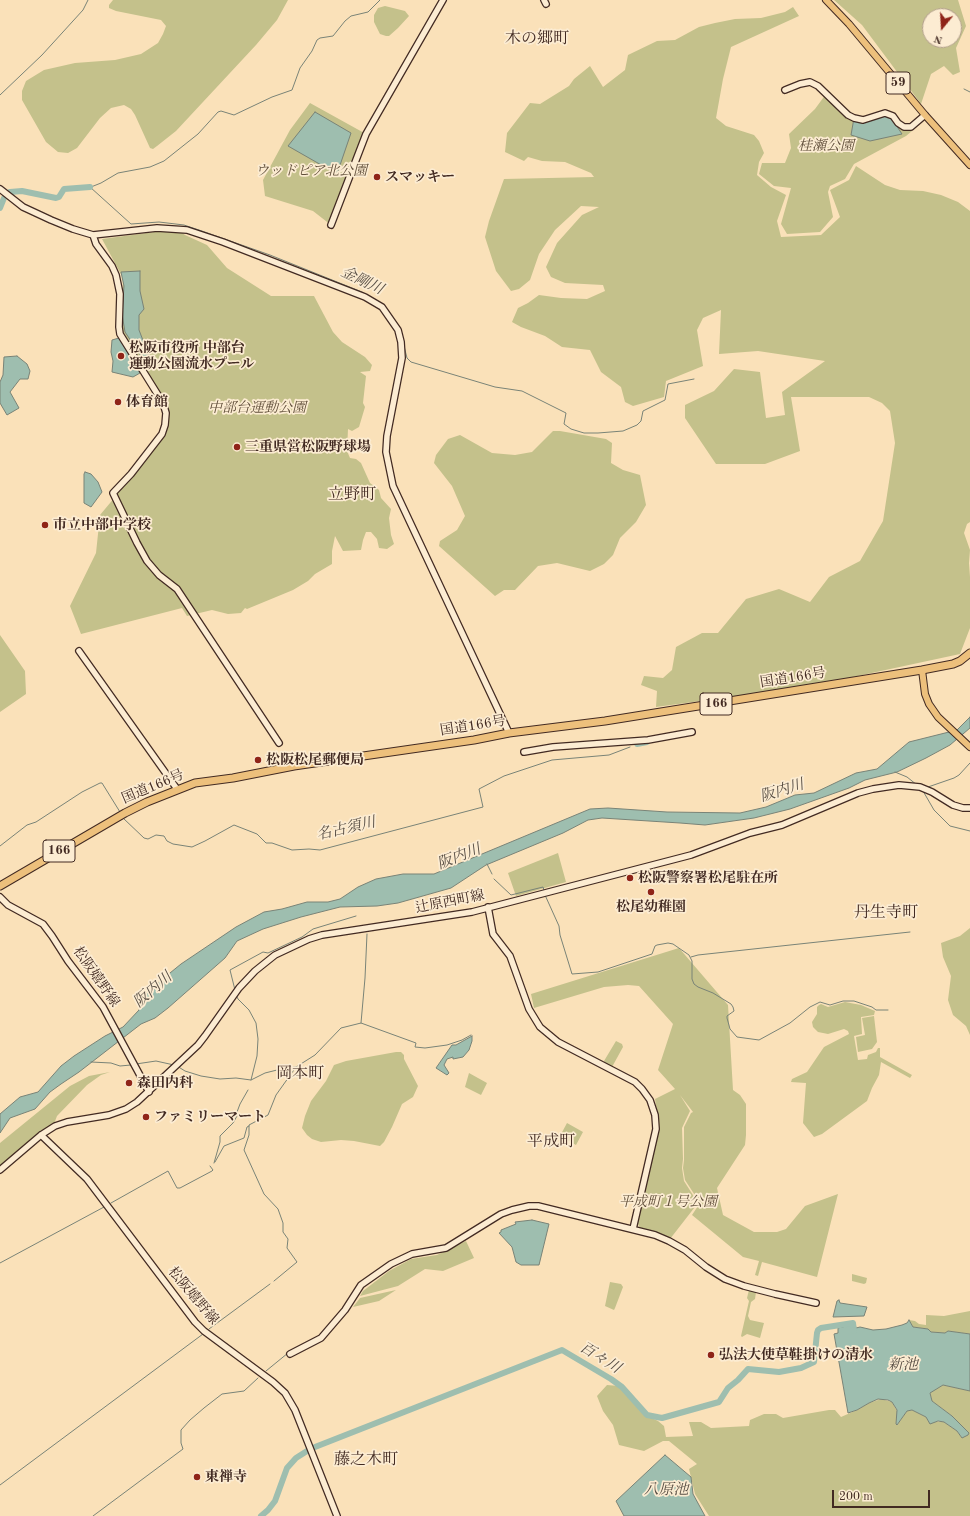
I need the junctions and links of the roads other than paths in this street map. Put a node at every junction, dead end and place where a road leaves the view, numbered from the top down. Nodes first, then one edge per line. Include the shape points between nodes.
1 (443, 0) edge
2 (826, 0) edge
3 (785, 90) dead end
4 (925, 115) junction
5 (970, 165) edge
6 (0, 189) edge
7 (331, 225) dead end
8 (94, 235) junction
9 (79, 651) dead end
10 (970, 653) edge
11 (922, 670) junction
12 (692, 732) dead end
13 (509, 733) junction
14 (279, 743) dead end
15 (970, 747) edge
16 (524, 752) dead end
17 (177, 789) junction
18 (970, 808) edge
19 (0, 886) edge
20 (0, 897) edge
21 (488, 907) junction
22 (149, 1092) junction
23 (41, 1135) junction
24 (0, 1170) edge
25 (632, 1229) junction
26 (816, 1303) dead end
27 (290, 1354) dead end
28 (337, 1516) edge

1 - 7 street via 366,134
2 - 4 main road, 59
3 - 4 street via 810,82 818,86 848,115 863,120 885,113 893,116 904,127 911,127
4 - 5 main road, 59
6 - 8 street via 24,207 51,220
8 - 13 street via 157,228 187,230 365,297 382,307 398,330 402,342 402,358 387,436 386,452 391,480
8 - 14 street via 96,244 116,275 120,294 120,334 166,412 162,434 113,493 147,561 159,575 177,589
9 - 17 street
10 - 11 highway, 国道166号 / 166 via 952,664
11 - 13 highway, 国道166号 / 166 via 612,720
11 - 15 main road via 929,704 938,717
12 - 16 street via 648,740 553,747
13 - 17 highway, 国道166号 / 166 via 292,764 233,778 195,783
17 - 19 highway, 国道166号 / 166 via 125,813
18 - 21 street, 辻原西町線 via 953,805 920,787 873,789 782,825 692,855
20 - 22 street, 松阪嬉野線 via 15,910 42,924 52,936 103,1007
21 - 22 street, 辻原西町線 via 472,912 322,935 290,947 254,971 205,1036
21 - 25 street via 493,934 510,956 529,1009 540,1027 558,1042 635,1082 650,1100 656,1129
22 - 23 street, 辻原西町線 via 120,1112 61,1124
23 - 24 street, 辻原西町線
23 - 28 street, 松阪嬉野線 via 87,1179 195,1322 285,1393 295,1410
25 - 26 street via 669,1241 715,1273 734,1282
25 - 27 street via 538,1206 512,1210 446,1248 412,1254 391,1264 361,1285 345,1310 321,1338

